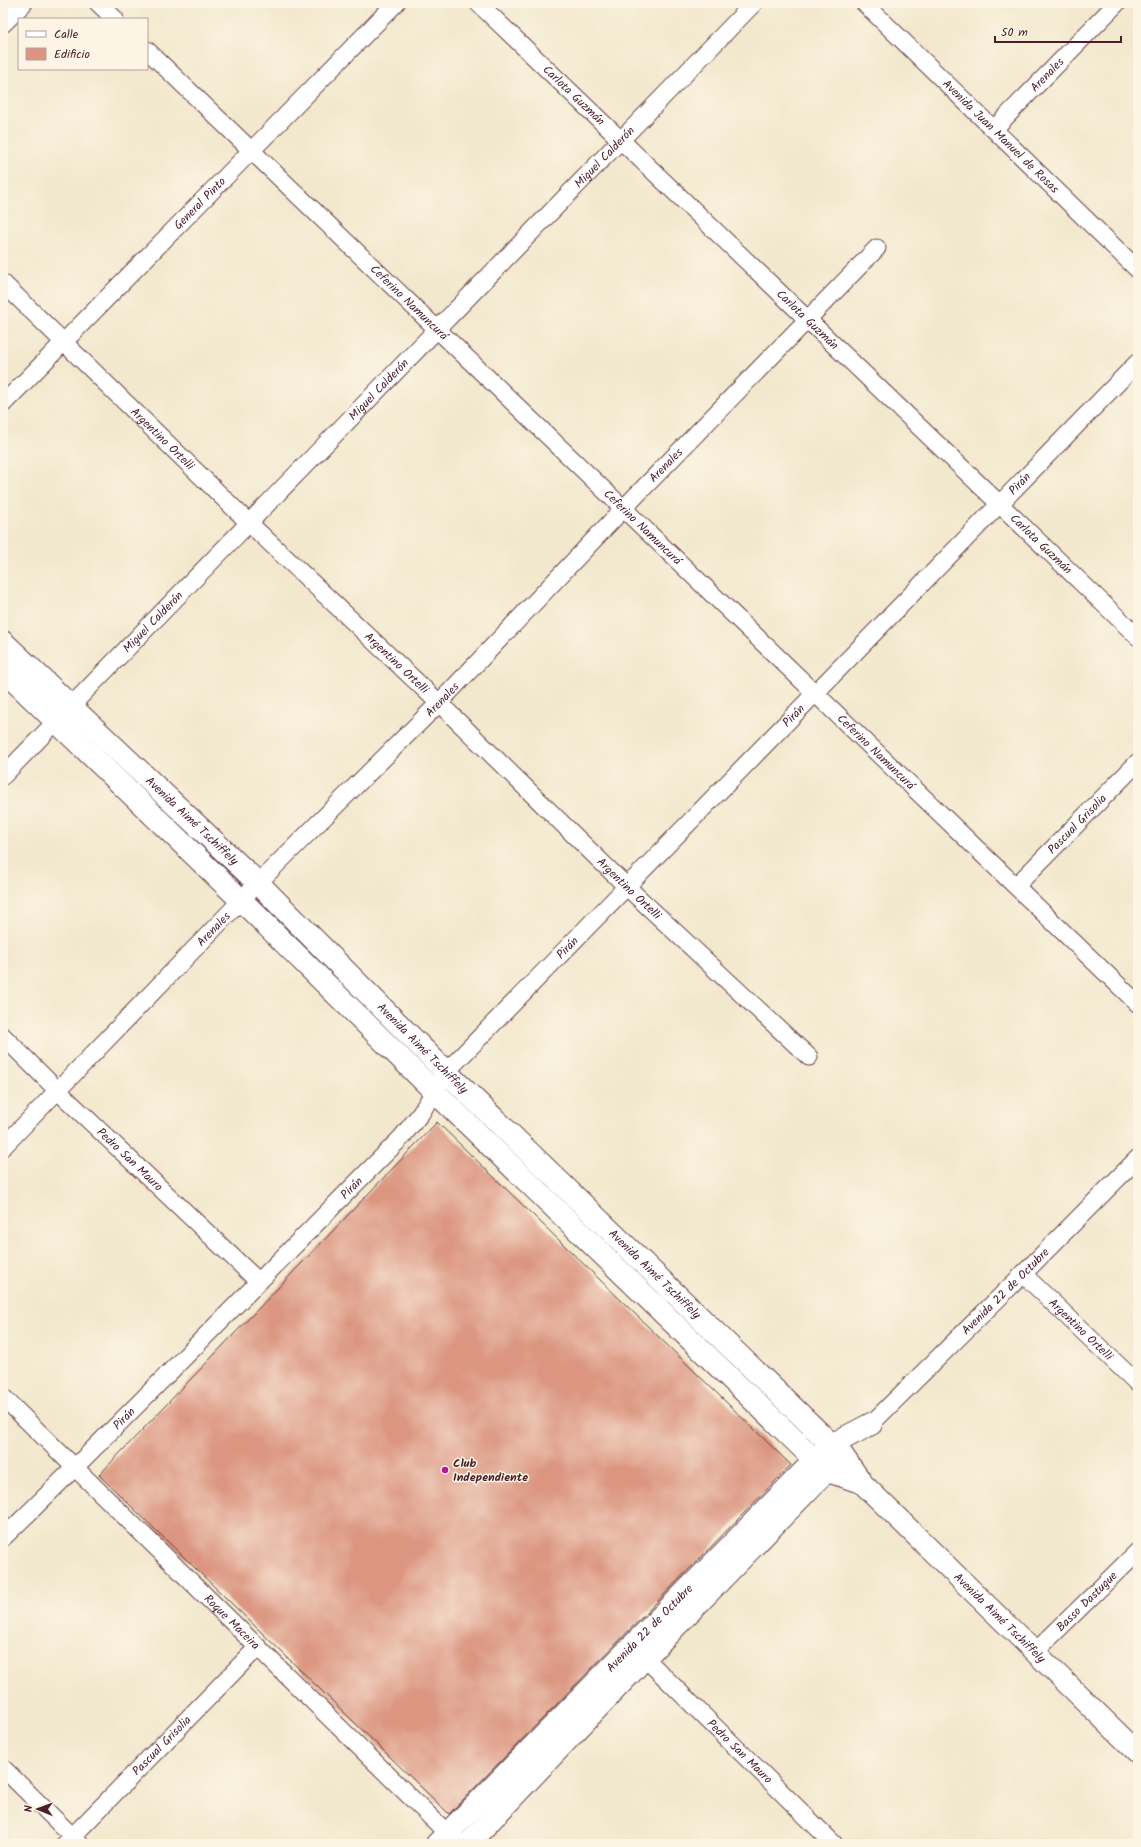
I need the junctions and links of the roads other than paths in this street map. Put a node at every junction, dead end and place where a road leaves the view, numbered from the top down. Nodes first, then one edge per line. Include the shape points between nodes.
1 (24, 3) edge
2 (98, 3) edge
3 (396, 3) edge
4 (478, 3) edge
5 (754, 3) edge
6 (864, 3) edge
7 (1117, 3) edge
8 (114, 18) edge
9 (3, 24) edge
10 (148, 51) edge
11 (994, 129) junction
12 (621, 140) junction
13 (251, 150) junction
14 (877, 248) dead end
15 (1138, 270) edge
16 (3, 283) edge
17 (808, 320) junction
18 (437, 329) junction
19 (64, 342) junction
20 (1138, 362) edge
21 (3, 404) edge
22 (1000, 504) junction
23 (624, 508) junction
24 (249, 523) junction
25 (1138, 637) edge
26 (3, 642) edge
27 (3, 670) edge
28 (816, 693) junction
29 (439, 703) junction
30 (63, 714) junction
31 (1138, 762) edge
32 (3, 776) edge
33 (258, 883) junction
34 (1016, 886) junction
35 (627, 887) junction
36 (242, 901) junction
37 (1138, 1004) edge
38 (3, 1036) edge
39 (808, 1057) dead end
40 (446, 1072) junction
41 (57, 1090) junction
42 (435, 1092) junction
43 (3, 1147) edge
44 (1138, 1158) edge
45 (1023, 1274) junction
46 (258, 1281) junction
47 (1138, 1384) edge
48 (3, 1397) edge
49 (871, 1424) joint
50 (837, 1450) junction
51 (821, 1466) junction
52 (75, 1468) junction
53 (862, 1482) junction
54 (3, 1538) edge
55 (1138, 1551) edge
56 (258, 1647) junction
57 (1036, 1651) junction
58 (645, 1658) junction
59 (1138, 1753) edge
60 (3, 1768) edge
61 (449, 1840) edge
62 (72, 1842) edge
63 (468, 1844) edge
64 (834, 1844) edge

1 - 9 street
2 - 8 street
3 - 13 street, General Pinto
4 - 12 street, Carlota Guzmán
5 - 12 street, Miguel Calderón
6 - 11 street, Avenida Juan Manuel de Rosas
7 - 11 street, Arenales
10 - 13 street, Ceferino Namuncurá
11 - 15 street, Avenida Juan Manuel de Rosas
12 - 17 street, Carlota Guzmán
12 - 18 street, Miguel Calderón
13 - 18 street, Ceferino Namuncurá
13 - 19 street, General Pinto
14 - 17 street, Arenales
16 - 19 street, Argentino Ortelli
17 - 22 street, Carlota Guzmán
17 - 23 street, Arenales
18 - 23 street, Ceferino Namuncurá
18 - 24 street, Miguel Calderón
19 - 21 street, General Pinto
19 - 24 street, Argentino Ortelli
20 - 22 street, Pirán
22 - 25 street, Carlota Guzmán
22 - 28 street, Pirán
23 - 28 street, Ceferino Namuncurá
23 - 29 street, Arenales
24 - 29 street, Argentino Ortelli
24 - 30 street, Miguel Calderón
26 - 30 main road, Avenida Aimé Tschiffely
27 - 30 main road, Avenida Aimé Tschiffely
28 - 34 street, Ceferino Namuncurá
28 - 35 street, Pirán
29 - 33 street, Arenales
29 - 35 street, Argentino Ortelli
30 - 32 street, Miguel Calderón
30 - 33 main road, Avenida Aimé Tschiffely
30 - 36 main road, Avenida Aimé Tschiffely
31 - 34 street, Pascual Grisolia
33 - 36 street, Arenales
33 - 40 main road, Avenida Aimé Tschiffely
34 - 37 street, Ceferino Namuncurá
35 - 39 street, Argentino Ortelli
35 - 40 street, Pirán
36 - 41 street, Arenales
36 - 42 main road, Avenida Aimé Tschiffely
38 - 41 street, Pedro San Mauro
40 - 42 street, Pirán
40 - 50 main road, Avenida Aimé Tschiffely
41 - 43 street, Arenales
41 - 46 street, Pedro San Mauro
42 - 46 street, Pirán via 402,1138
42 - 51 main road, Avenida Aimé Tschiffely
44 - 45 street, Avenida 22 de Octubre
45 - 47 street, Argentino Ortelli
45 - 49 street, Avenida 22 de Octubre
46 - 52 street, Pirán
48 - 52 street, Roque Maceira
49 - 50 main road, Avenida 22 de Octubre
50 - 51 main road, Avenida 22 de Octubre
50 - 53 main road, Avenida Aimé Tschiffely
51 - 53 main road
51 - 58 main road, Avenida 22 de Octubre
51 - 61 main road, Avenida 22 de Octubre
52 - 54 street, Pirán
52 - 56 street, Roque Maceira
53 - 57 street, Avenida Aimé Tschiffely
55 - 57 street, Basso Dastugue
56 - 61 street, Roque Maceira
56 - 62 street, Pascual Grisolia
57 - 59 street, Avenida Aimé Tschiffely
58 - 63 main road, Avenida 22 de Octubre
58 - 64 street, Pedro San Mauro
60 - 62 street

